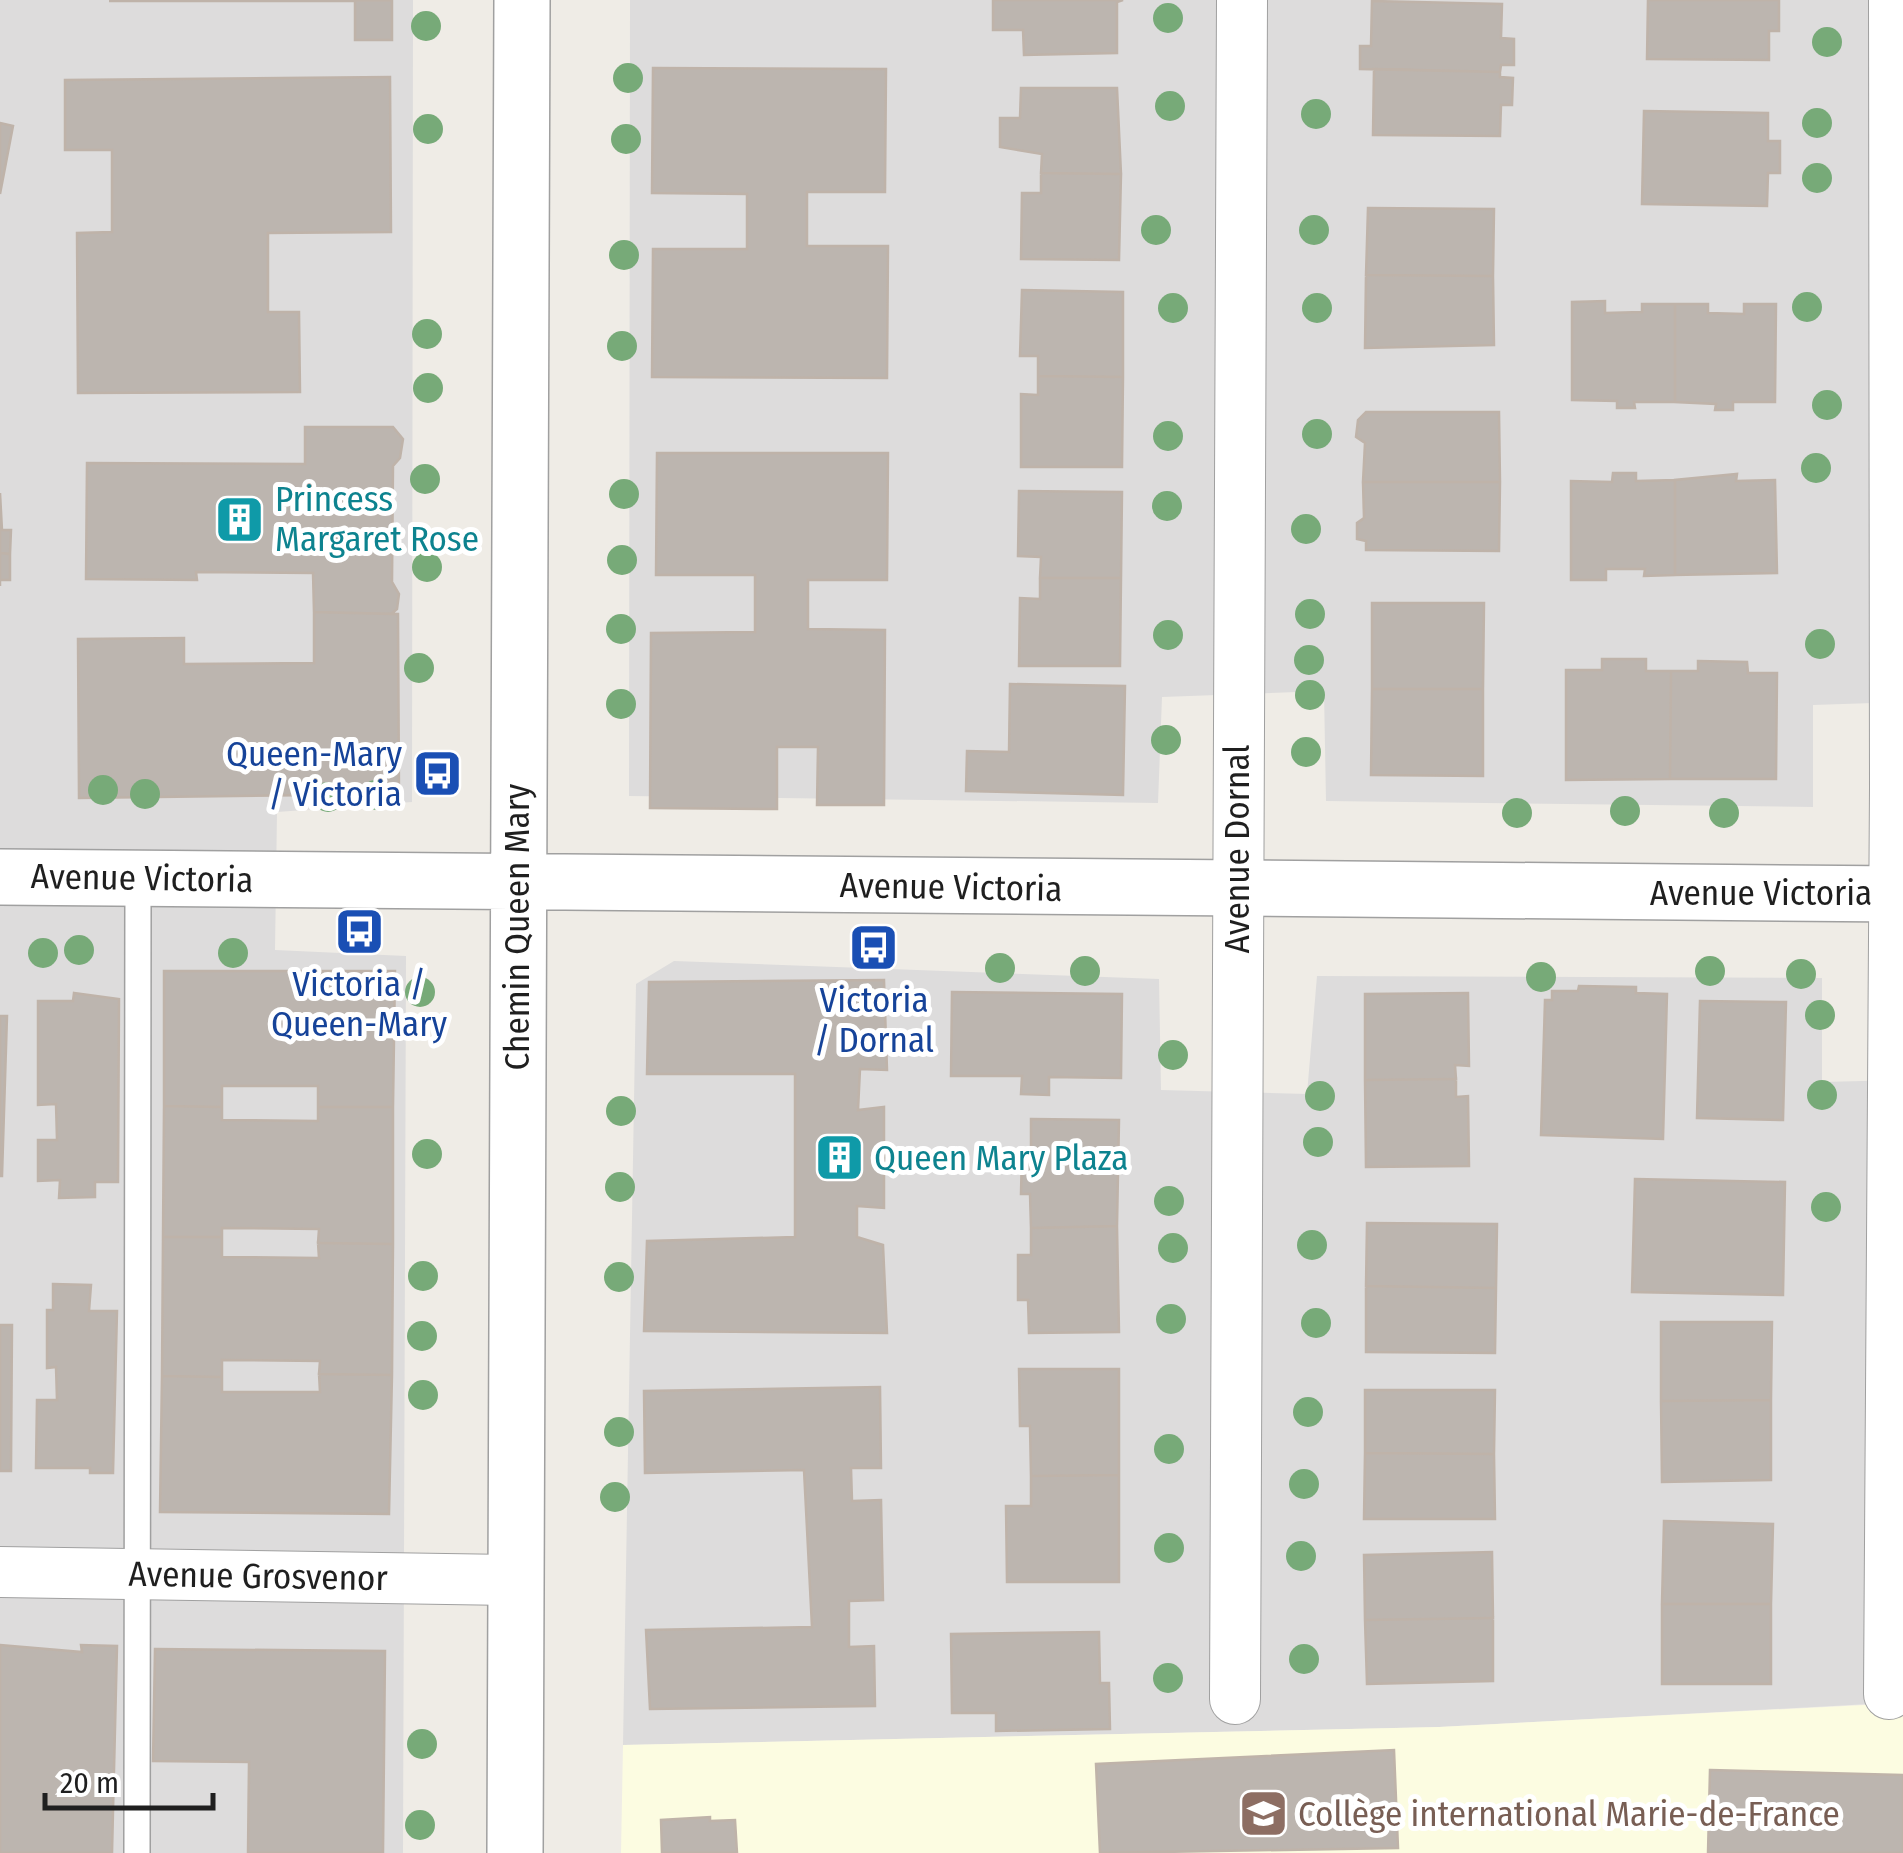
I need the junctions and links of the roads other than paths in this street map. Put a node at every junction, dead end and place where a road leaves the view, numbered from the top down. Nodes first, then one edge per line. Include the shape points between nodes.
1 (522, 0) edge
2 (1242, 0) edge
3 (1894, 0) edge
4 (0, 877) edge
5 (138, 878) junction
6 (516, 882) junction
7 (1238, 889) junction
8 (1898, 894) edge
9 (0, 1572) edge
10 (139, 1574) junction
11 (516, 1580) junction
12 (1234, 1699) dead end
13 (1888, 1699) dead end
14 (138, 1853) edge
15 (514, 1853) edge

1 - 6 street, Chemin Queen Mary
2 - 7 street, Avenue Dornal
3 - 8 street
4 - 5 street, Avenue Victoria
5 - 6 street, Avenue Victoria
5 - 10 lane
6 - 7 street, Avenue Victoria
6 - 11 street, Chemin Queen Mary
7 - 8 street, Avenue Victoria
7 - 12 street, Avenue Dornal
8 - 13 street
9 - 10 street, Avenue Grosvenor
10 - 11 street, Avenue Grosvenor
10 - 14 lane
11 - 15 street, Chemin Queen Mary

